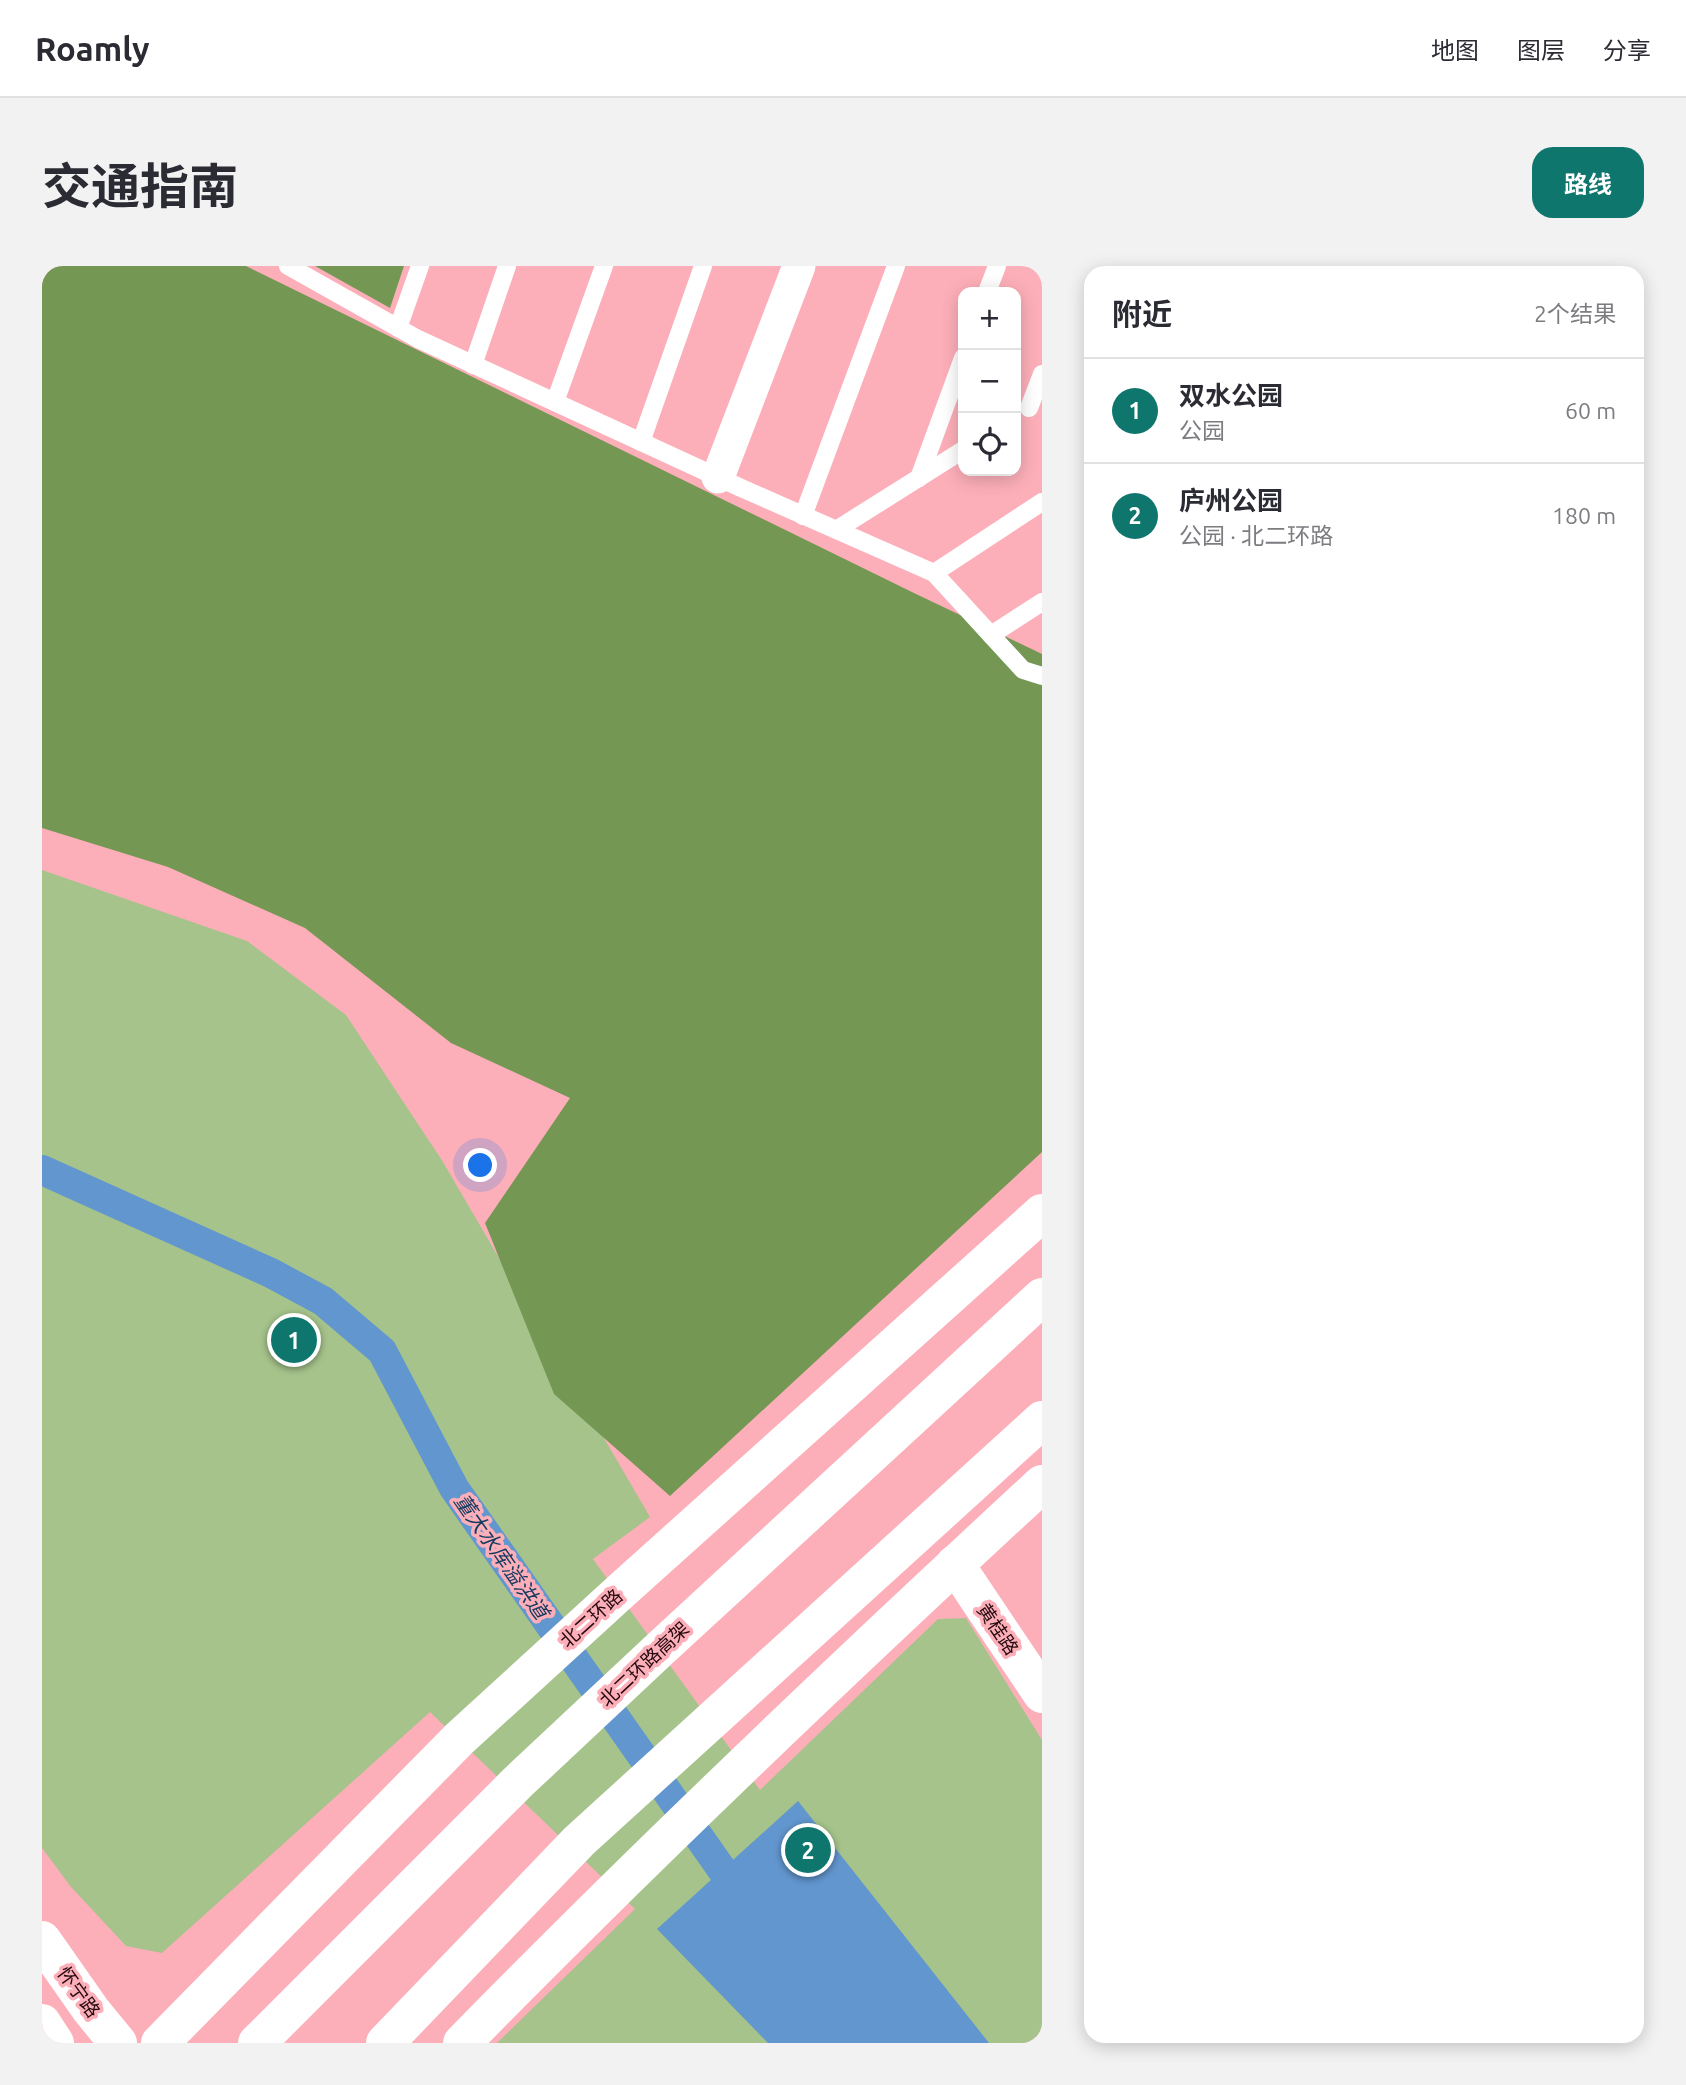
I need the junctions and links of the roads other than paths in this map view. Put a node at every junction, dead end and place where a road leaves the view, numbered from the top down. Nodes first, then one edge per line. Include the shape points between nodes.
1 (288, 266) edge
2 (420, 266) edge
3 (508, 266) edge
4 (604, 266) edge
5 (702, 266) edge
6 (799, 266) edge
7 (896, 266) edge
8 (997, 266) edge
9 (990, 287) edge
10 (398, 328) junction
11 (473, 365) junction
12 (958, 372) edge
13 (1042, 374) edge
14 (555, 402) junction
15 (1029, 408) edge
16 (641, 442) junction
17 (958, 453) edge
18 (718, 477) junction
19 (919, 478) junction
20 (1042, 502) edge
21 (803, 516) junction
22 (836, 530) junction
23 (934, 573) junction
24 (1042, 602) edge
25 (991, 635) junction
26 (1042, 676) edge
27 (1042, 1213) edge
28 (1042, 1297) edge
29 (1042, 1420) edge
30 (1042, 1484) edge
31 (955, 1564) junction
32 (1042, 1694) edge
33 (42, 1940) edge
34 (42, 2023) edge
35 (55, 2043) edge
36 (118, 2043) edge
37 (160, 2043) edge
38 (257, 2043) edge
39 (385, 2043) edge
40 (462, 2043) edge

1 - 10 lane
2 - 10 lane
3 - 11 lane
4 - 14 lane
5 - 16 lane
6 - 18 street
7 - 21 lane
8 - 9 lane
10 - 11 lane
11 - 14 lane
12 - 19 lane
13 - 15 lane
14 - 16 lane
16 - 18 lane
17 - 19 lane
18 - 21 lane
19 - 22 lane
20 - 23 lane
21 - 22 lane
22 - 23 lane
23 - 25 lane
24 - 25 lane
25 - 26 lane via 1023,670
27 - 37 main road, 北二环路 via 458,1739
28 - 38 main road, 北二环路高架 via 518,1782
29 - 39 main road via 579,1841
30 - 31 main road
31 - 32 main road, 黄桂路
31 - 40 main road via 578,1925
33 - 36 main road, 怀宁路
34 - 35 main road

